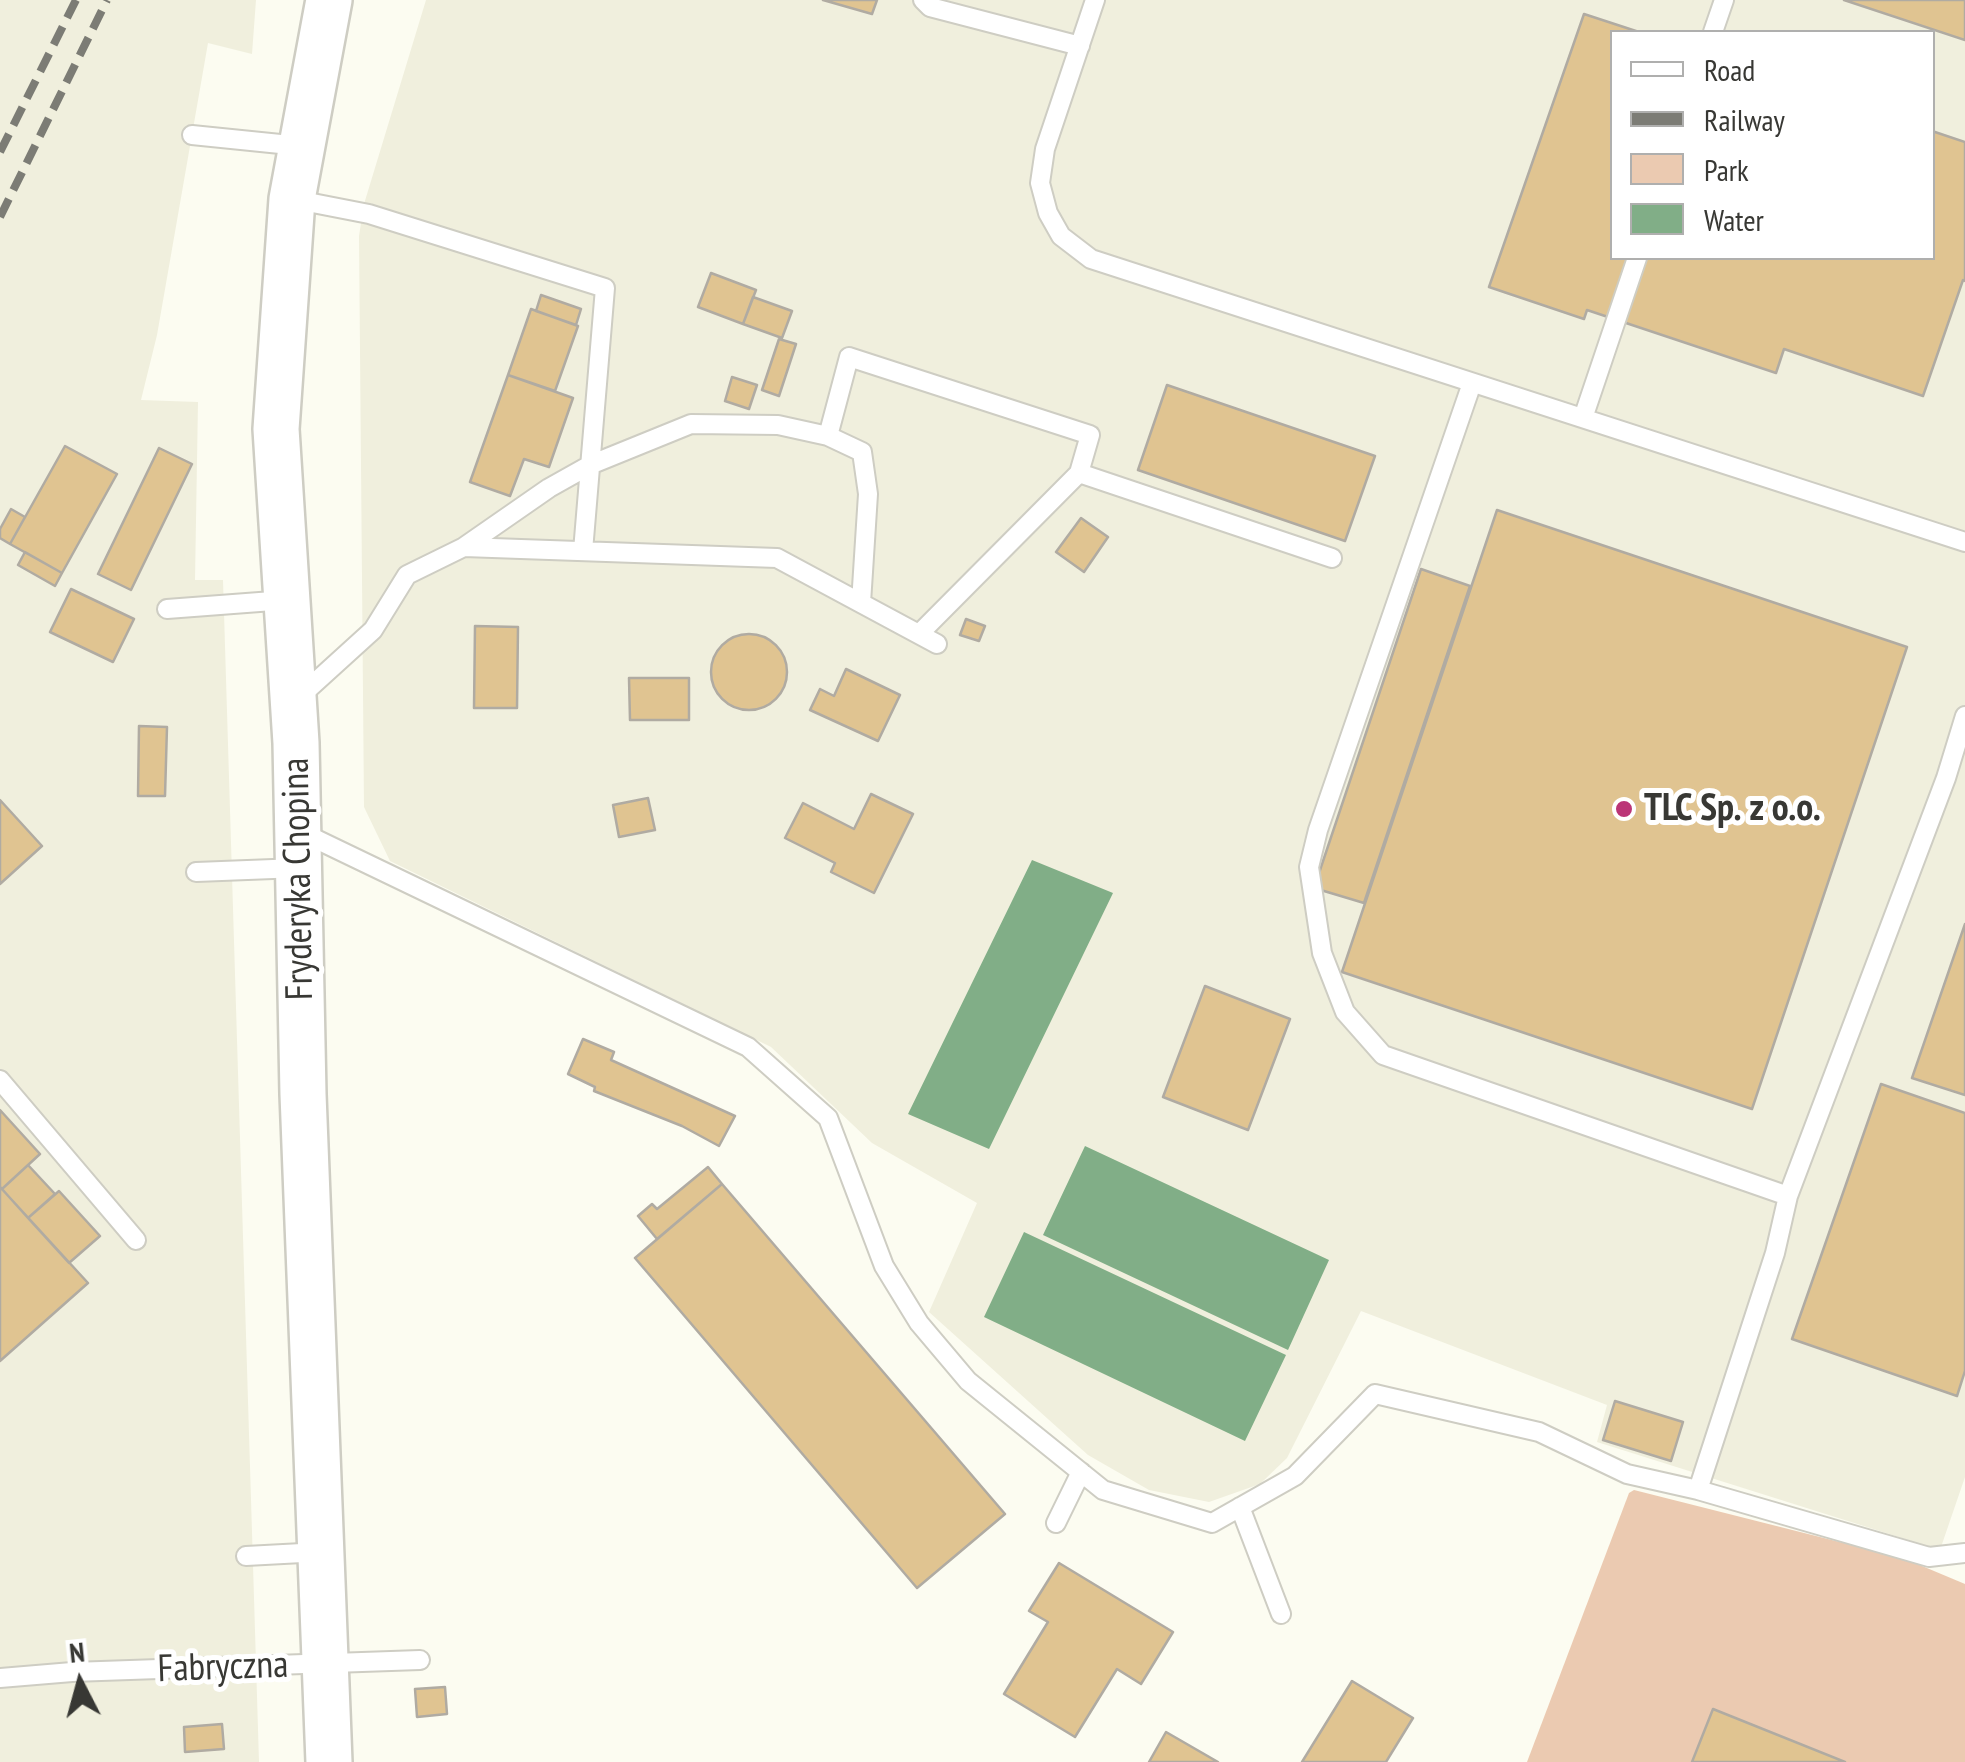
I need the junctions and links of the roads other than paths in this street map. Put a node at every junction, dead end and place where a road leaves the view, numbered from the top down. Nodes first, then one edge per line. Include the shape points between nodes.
1 (329, 0) edge
2 (923, 0) edge
3 (1095, 0) edge
4 (1724, 0) edge
5 (1714, 30) edge
6 (1080, 46) junction
7 (192, 134) dead end
8 (300, 146) junction
9 (292, 199) junction
10 (1637, 260) edge
11 (1471, 386) junction
12 (1583, 418) junction
13 (828, 436) junction
14 (590, 465) junction
15 (1079, 472) junction
16 (1965, 542) edge
17 (464, 547) junction
18 (582, 552) junction
19 (1332, 558) dead end
20 (287, 600) junction
21 (861, 603) junction
22 (167, 609) dead end
23 (920, 634) junction
24 (937, 644) dead end
25 (293, 703) junction
26 (1965, 716) edge
27 (299, 849) junction
28 (196, 872) dead end
29 (0, 1080) edge
30 (1788, 1196) junction
31 (136, 1240) dead end
32 (1081, 1472) junction
33 (1698, 1490) junction
34 (1240, 1507) junction
35 (1056, 1523) dead end
36 (322, 1552) junction
37 (1965, 1553) edge
38 (246, 1556) dead end
39 (1281, 1614) dead end
40 (420, 1660) dead end
41 (326, 1665) junction
42 (0, 1678) edge
43 (329, 1762) edge

1 - 8 street, Fryderyka Chopina
2 - 6 lane
3 - 6 lane
4 - 5 lane
6 - 11 lane via 1045,148 1040,183 1061,236 1092,259
7 - 8 lane
8 - 9 street, Fryderyka Chopina
9 - 14 lane via 368,214 605,288
9 - 20 street, Fryderyka Chopina via 276,429
10 - 12 lane
11 - 12 lane
11 - 30 lane via 1309,867 1322,953 1345,1012 1383,1055
12 - 16 lane
13 - 14 lane via 778,425 691,424
13 - 15 lane via 848,357 1090,435
13 - 21 lane via 862,452 868,494
14 - 17 lane
14 - 18 lane
15 - 19 lane
15 - 23 lane
17 - 18 lane
17 - 25 lane via 407,575 374,630
18 - 21 lane via 777,558
20 - 22 lane
20 - 25 street, Fryderyka Chopina
21 - 23 lane
23 - 24 lane
25 - 27 street, Fryderyka Chopina
26 - 30 lane
27 - 28 lane
27 - 32 lane via 748,1047 828,1118 884,1266 920,1324 968,1381
27 - 36 street, Fryderyka Chopina
29 - 31 lane
30 - 33 lane via 1776,1253
32 - 34 lane via 1103,1490 1212,1523
32 - 35 lane
33 - 34 lane via 1627,1474 1540,1432 1376,1394 1295,1476
33 - 37 lane via 1929,1557
34 - 39 lane
36 - 38 lane
36 - 41 street, Fryderyka Chopina
40 - 41 lane, Fabryczna
41 - 42 lane, Fabryczna
41 - 43 street, Fryderyka Chopina

